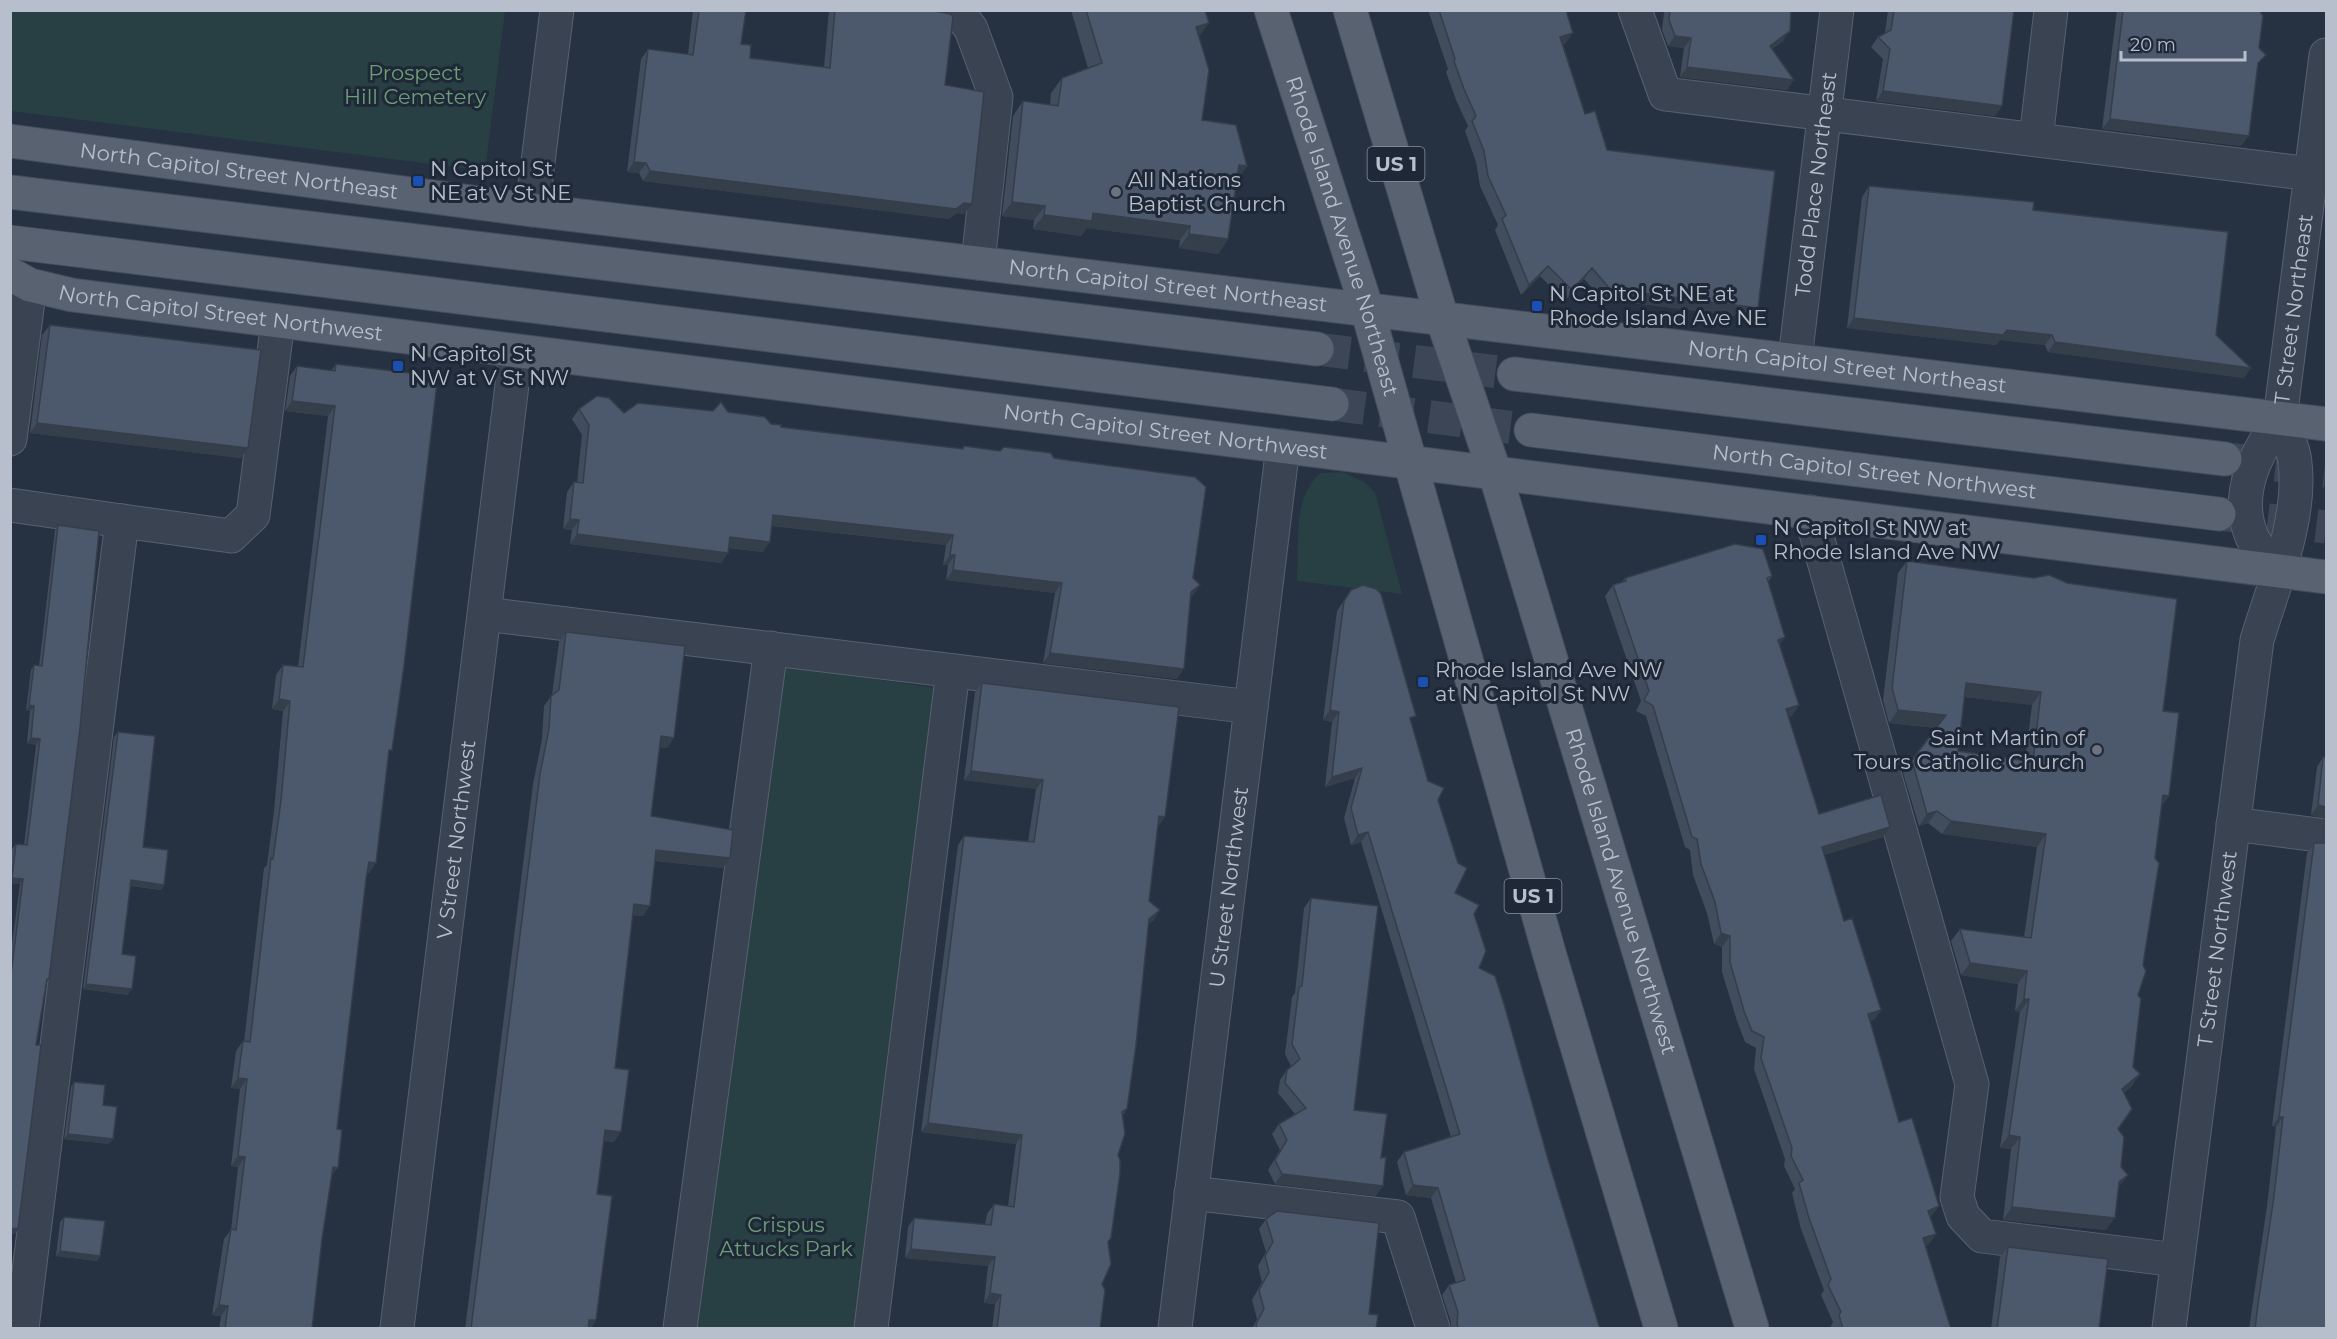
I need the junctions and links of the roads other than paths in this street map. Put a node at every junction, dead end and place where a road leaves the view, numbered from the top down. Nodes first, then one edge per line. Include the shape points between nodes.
1 (557, 10) edge
2 (957, 10) edge
3 (1271, 10) edge
4 (1350, 10) edge
5 (1635, 10) edge
6 (1837, 10) edge
7 (2051, 10) edge
8 (2326, 55) edge
9 (1824, 114) junction
10 (2036, 139) junction
11 (10, 141) edge
12 (2311, 174) junction
13 (10, 192) edge
14 (532, 210) junction
15 (10, 242) edge
16 (978, 263) junction
17 (20, 280) edge
18 (1367, 309) junction
19 (1442, 318) junction
20 (278, 321) junction
21 (1317, 349) tunnel mouth
22 (516, 352) junction
23 (1795, 359) junction
24 (1514, 374) tunnel mouth
25 (1332, 404) tunnel mouth
26 (2280, 419) junction
27 (2326, 424) edge
28 (1532, 430) tunnel mouth
29 (10, 439) edge
30 (1283, 446) junction
31 (2225, 459) tunnel mouth
32 (1412, 462) junction
33 (1495, 473) junction
34 (2294, 500) joint
35 (10, 505) edge
36 (1810, 512) junction
37 (2219, 514) tunnel mouth
38 (122, 521) junction
39 (2277, 571) junction
40 (2326, 577) edge
41 (485, 614) junction
42 (771, 648) junction
43 (953, 670) junction
44 (1251, 707) junction
45 (2233, 825) junction
46 (2326, 836) edge
47 (1191, 1193) junction
48 (2177, 1260) junction
49 (22, 1329) edge
50 (397, 1329) edge
51 (680, 1329) edge
52 (871, 1329) edge
53 (1175, 1329) edge
54 (1433, 1329) edge
55 (1661, 1329) edge
56 (1752, 1329) edge
57 (2169, 1329) edge

1 - 14 street
2 - 16 street via 971,29 996,97
3 - 18 main road, Rhode Island Avenue Northeast / US 1
4 - 19 main road, US 1
5 - 9 street via 1665,94
6 - 9 street, Todd Place Northeast
7 - 10 street
8 - 12 street, T Street Northeast
9 - 10 street
9 - 23 street, Todd Place Northeast
10 - 12 street
11 - 14 main road, North Capitol Street Northeast
12 - 26 street, T Street Northeast
13 - 21 main road
14 - 16 main road, North Capitol Street Northeast
15 - 25 main road, North Capitol Street Northwest
16 - 18 main road, North Capitol Street Northeast
17 - 20 main road, North Capitol Street Northwest via 72,295
17 - 29 street
18 - 19 main road, North Capitol Street Northeast
18 - 32 main road, Rhode Island Avenue Northeast / US 1
19 - 23 main road, North Capitol Street Northeast
19 - 33 main road, Rhode Island Avenue Northwest / US 1
20 - 22 main road, North Capitol Street Northwest
20 - 38 street via 253,515 231,536
22 - 30 main road, North Capitol Street Northwest
22 - 41 street, V Street Northwest
23 - 26 main road, North Capitol Street Northeast
24 - 31 main road
26 - 27 main road, North Capitol Street Northeast
26 - 34 street, T Street Northeast via 2295,461
26 - 39 street, T Street Northeast via 2255,457 2247,493 2247,523 2252,539
28 - 37 main road, North Capitol Street Northwest
30 - 32 main road, North Capitol Street Northwest
30 - 44 street, U Street Northwest
32 - 33 main road, North Capitol Street Northwest
32 - 55 main road, US 1 via 1550,956
33 - 36 main road, North Capitol Street Northwest
33 - 56 main road, Rhode Island Avenue Northwest / US 1
34 - 39 street, T Street Northwest
35 - 38 street
36 - 39 main road, North Capitol Street Northwest
36 - 48 street via 1972,1084 1957,1197 1963,1216 1982,1236
38 - 49 street
39 - 40 main road, North Capitol Street Northwest
39 - 45 street, T Street Northwest via 2257,640
41 - 42 street
41 - 50 street, V Street Northwest
42 - 43 street
42 - 51 street
43 - 44 street
43 - 52 street
44 - 47 street, U Street Northwest
45 - 46 street
45 - 48 street, T Street Northwest
47 - 53 street, U Street Northwest
47 - 54 street via 1398,1217
48 - 57 street, T Street Northwest

